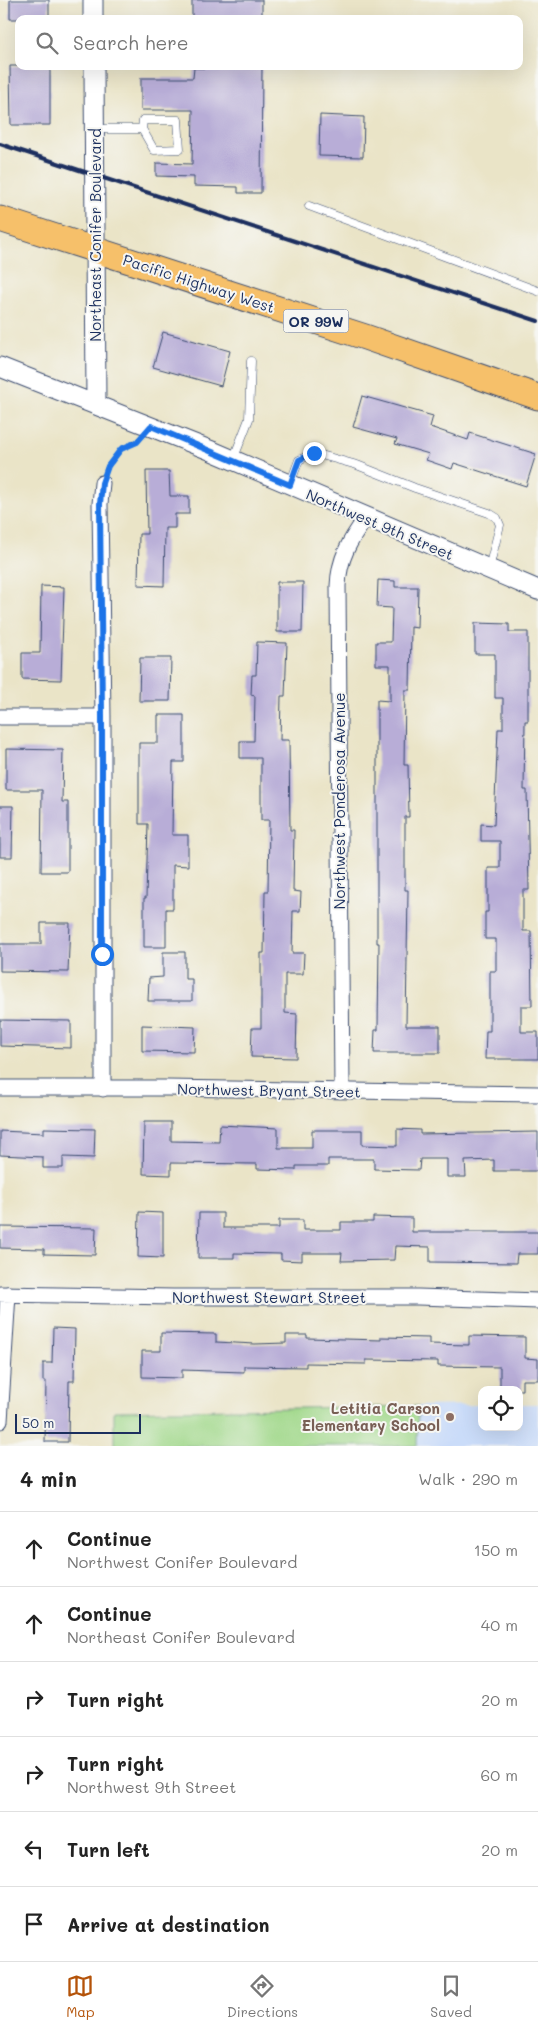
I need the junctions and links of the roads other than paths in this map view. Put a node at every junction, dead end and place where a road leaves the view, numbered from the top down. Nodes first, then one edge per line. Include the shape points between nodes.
1 (93, 0) edge
2 (93, 15) edge
3 (94, 70) edge
4 (95, 129) junction
5 (142, 129) junction
6 (309, 206) dead end
7 (0, 219) edge
8 (94, 248) junction
9 (538, 291) edge
10 (251, 361) dead end
11 (0, 367) edge
12 (538, 397) edge
13 (96, 405) junction
14 (233, 460) junction
15 (102, 483) road end
16 (290, 485) junction
17 (366, 518) junction
18 (489, 570) junction
19 (538, 590) edge
20 (0, 717) edge
21 (102, 717) junction
22 (0, 1088) edge
23 (103, 1089) junction
24 (342, 1091) junction
25 (538, 1094) edge
26 (4, 1294) edge
27 (538, 1301) edge
28 (0, 1420) edge

1 - 2 street
3 - 4 street, Northeast Conifer Boulevard
4 - 5 lane
4 - 8 street, Northeast Conifer Boulevard
5 - 5 lane via 143,120 178,120 180,149 154,150
6 - 9 lane
7 - 8 highway, Pacific Highway West / OR 99W
8 - 12 highway, Pacific Highway West / OR 99W
8 - 13 street, Northeast Conifer Boulevard
10 - 14 lane via 249,419
11 - 13 street, Northwest 9th Street
13 - 14 street, Northwest 9th Street
14 - 16 street, Northwest 9th Street
15 - 21 street
16 - 17 street, Northwest 9th Street
16 - 18 lane via 299,460 314,453 357,465 489,513 497,518 500,525
17 - 18 street, Northwest 9th Street
17 - 24 street, Northwest Ponderosa Avenue via 351,538 342,558 338,586
18 - 19 street, Northwest 9th Street
20 - 21 street
21 - 23 street
22 - 23 street, Northwest Bryant Street
23 - 24 street, Northwest Bryant Street
24 - 25 street, Northwest Bryant Street
26 - 27 street, Northwest Stewart Street
26 - 28 street

